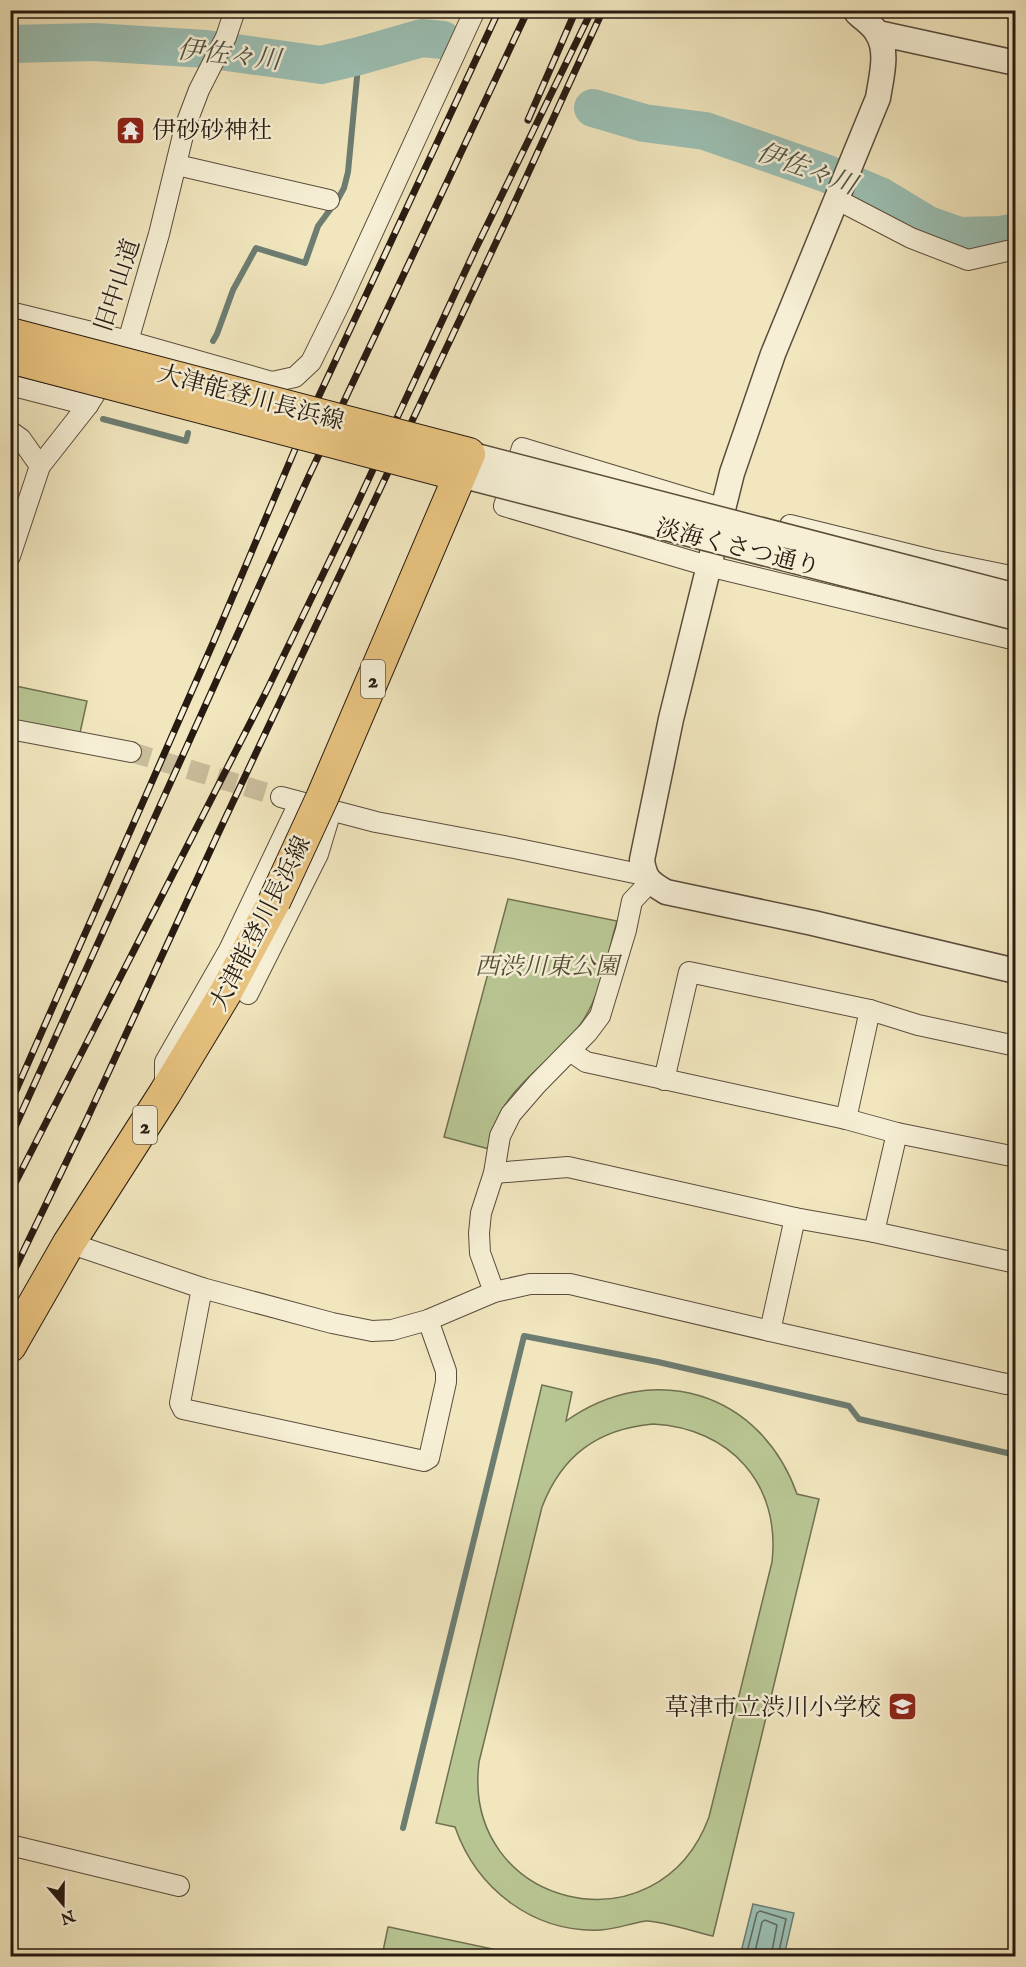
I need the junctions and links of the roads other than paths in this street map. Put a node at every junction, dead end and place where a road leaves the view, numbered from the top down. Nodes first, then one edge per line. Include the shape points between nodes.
1 (235, 10) edge
2 (475, 10) edge
3 (857, 12) edge
4 (878, 33) junction
5 (1016, 63) edge
6 (177, 165) junction
7 (841, 188) junction
8 (329, 200) dead end
9 (1016, 249) edge
10 (10, 312) edge
11 (10, 334) edge
12 (128, 341) junction
13 (10, 357) edge
14 (10, 385) edge
15 (88, 405) junction
16 (10, 431) edge
17 (465, 464) junction
18 (40, 466) junction
19 (723, 508) junction
20 (10, 556) edge
21 (708, 566) junction
22 (1016, 577) edge
23 (1016, 596) edge
24 (1016, 618) edge
25 (1016, 640) edge
26 (10, 729) edge
27 (131, 752) tunnel mouth
28 (331, 811) junction
29 (647, 878) junction
30 (1016, 971) edge
31 (248, 994) dead end
32 (870, 1010) junction
33 (1016, 1046) edge
34 (570, 1051) junction
35 (664, 1080) junction
36 (165, 1092) junction
37 (846, 1119) junction
38 (897, 1133) junction
39 (1016, 1157) edge
40 (494, 1173) junction
41 (795, 1218) junction
42 (874, 1232) junction
43 (69, 1242) junction
44 (1016, 1263) edge
45 (202, 1288) junction
46 (494, 1292) junction
47 (428, 1320) junction
48 (770, 1331) junction
49 (10, 1346) edge
50 (1016, 1383) edge
51 (10, 1845) edge
52 (179, 1886) dead end

1 - 6 street, 旧中山道 via 185,127
2 - 12 street via 307,367 295,376 272,382
3 - 4 street
4 - 5 street
4 - 7 street via 883,62 878,98
6 - 8 street
6 - 12 street, 旧中山道
7 - 9 street via 911,238 968,260
7 - 19 street via 773,354
10 - 12 street
11 - 17 main road, 大津能登川長浜線, bridge
12 - 15 street, 旧中山道
13 - 17 main road, 大津能登川長浜線, bridge
14 - 15 street
15 - 18 street, 旧中山道
16 - 18 street via 21,439
17 - 23 street, 淡海くさつ通り, bridge
17 - 24 street, 淡海くさつ通り, bridge
17 - 36 main road, 大津能登川長浜線 / 2, bridge via 274,902 226,992
18 - 20 street, 旧中山道
19 - 21 street
19 - 21 street via 522,448 504,506
19 - 22 street
21 - 25 street
21 - 29 street via 660,767 642,860
26 - 27 street
28 - 29 street
28 - 31 street via 318,855
28 - 36 street via 290,800 229,950 165,1062
29 - 30 street via 666,892
29 - 34 street via 632,901 600,1016
32 - 33 street via 918,1025
32 - 35 street via 689,972
32 - 37 street
34 - 35 street via 586,1062
34 - 40 street via 511,1114 500,1136
35 - 37 street
36 - 43 main road, 大津能登川長浜線 / 2
37 - 38 street
38 - 39 street
38 - 42 street
40 - 41 street via 568,1167
40 - 46 street via 479,1233 480,1253
41 - 42 street
41 - 48 street
42 - 44 street
43 - 45 street
43 - 49 main road, 大津能登川長浜線 / 2
45 - 47 street via 372,1331
45 - 47 street via 180,1403 183,1408 423,1461 429,1458 446,1382 446,1371
46 - 47 street
46 - 48 street via 531,1284 570,1284
48 - 50 street via 1006,1384
51 - 52 street

